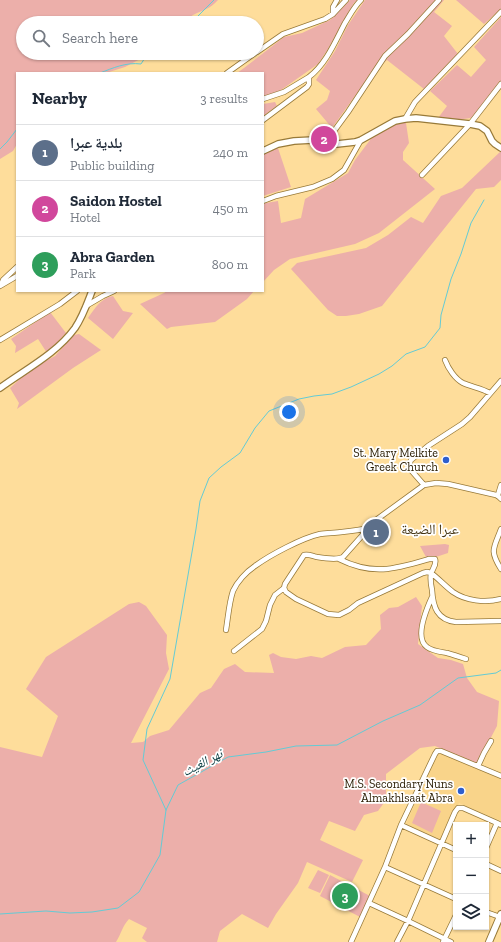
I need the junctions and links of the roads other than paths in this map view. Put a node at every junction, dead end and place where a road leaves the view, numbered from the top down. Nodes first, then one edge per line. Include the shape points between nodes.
1 (337, 0) edge
2 (346, 0) edge
3 (361, 0) edge
4 (439, 0) edge
5 (501, 12) edge
6 (333, 14) junction
7 (264, 47) edge
8 (245, 60) edge
9 (229, 72) edge
10 (309, 77) junction
11 (501, 84) edge
12 (264, 99) edge
13 (405, 118) junction
14 (264, 119) edge
15 (470, 124) junction
16 (361, 140) junction
17 (326, 142) junction
18 (501, 148) edge
19 (264, 151) edge
20 (422, 175) dead end
21 (264, 200) edge
22 (16, 268) edge
23 (16, 277) edge
24 (1, 286) edge
25 (76, 292) edge
26 (92, 292) edge
27 (112, 292) edge
28 (86, 306) junction
29 (0, 340) edge
30 (445, 360) dead end
31 (501, 381) edge
32 (0, 388) edge
33 (490, 393) junction
34 (424, 485) junction
35 (501, 485) edge
36 (499, 497) edge
37 (369, 528) junction
38 (501, 529) edge
39 (339, 559) junction
40 (501, 568) edge
41 (431, 573) junction
42 (284, 588) junction
43 (432, 596) junction
44 (501, 599) edge
45 (501, 621) edge
46 (226, 630) dead end
47 (234, 651) dead end
48 (466, 659) dead end
49 (491, 741) dead end
50 (478, 766) junction
51 (501, 776) edge
52 (499, 824) edge
53 (401, 825) junction
54 (489, 842) edge
55 (441, 844) junction
56 (453, 849) edge
57 (489, 865) edge
58 (385, 867) junction
59 (501, 871) edge
60 (424, 884) junction
61 (453, 898) edge
62 (368, 903) junction
63 (489, 913) edge
64 (500, 916) edge
65 (408, 921) junction
66 (453, 921) edge
67 (444, 940) edge
68 (350, 942) edge
69 (397, 942) edge
70 (452, 942) edge
71 (489, 942) edge

1 - 6 street
2 - 6 street
3 - 10 street via 332,49
4 - 17 street via 385,56
5 - 13 street via 416,102
6 - 7 street via 283,34
8 - 9 street
10 - 12 street via 284,92
10 - 14 street via 307,87
11 - 15 street
13 - 15 street
13 - 16 street
15 - 18 street via 487,131 492,141
15 - 20 street
16 - 17 street via 346,144
16 - 21 street via 344,170 332,179 313,187
17 - 19 street via 294,141
22 - 24 street via 3,280
23 - 24 street
25 - 29 street
26 - 28 street
27 - 28 street
28 - 32 street via 75,327 59,346
30 - 33 street via 460,381
31 - 33 street
33 - 34 street via 462,424 411,460 410,469
34 - 36 street via 457,485
34 - 37 street via 390,509
35 - 36 street
37 - 39 street via 346,555
37 - 46 street via 317,535 254,566 243,576 234,590
38 - 40 street via 493,551 494,558
39 - 41 street via 370,570 435,560
39 - 42 street via 306,554 290,575
41 - 42 street via 422,573 374,595 339,616 332,616 296,599
41 - 43 street
41 - 44 street via 462,597 484,601
42 - 47 street via 275,595 262,629
43 - 45 street via 440,616 449,621
43 - 48 street via 422,626 424,644 431,649
49 - 50 street
50 - 51 street
50 - 53 street via 442,750 437,751
52 - 54 street
52 - 55 street via 458,808
53 - 55 street
53 - 58 street
55 - 56 street
55 - 60 street
57 - 59 street
58 - 60 street
58 - 62 street
60 - 61 street
60 - 65 street
62 - 65 street
62 - 68 street
63 - 64 street
64 - 71 main road
65 - 67 street
65 - 69 street
66 - 67 street
67 - 70 street

